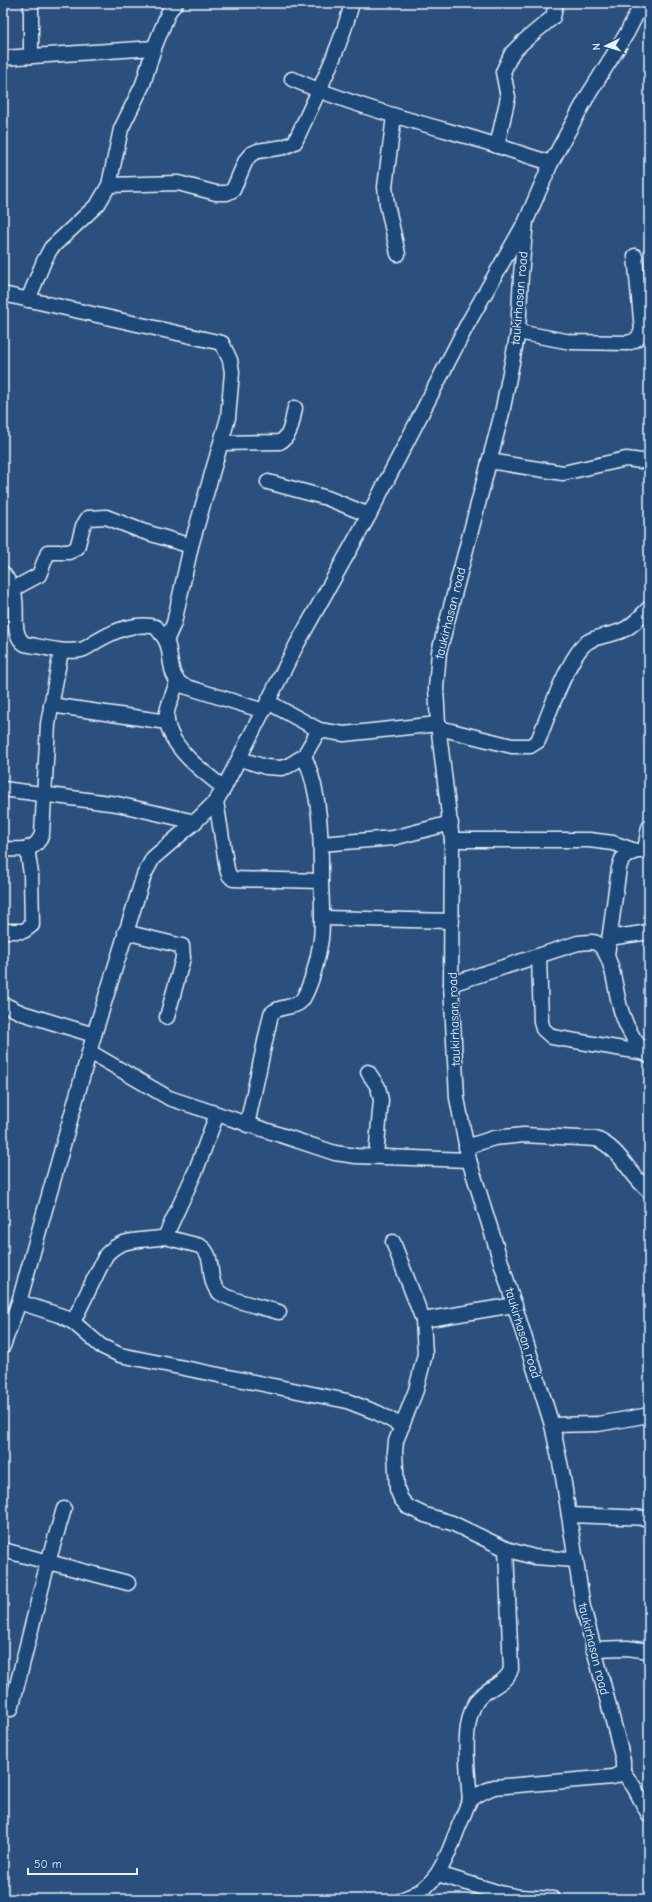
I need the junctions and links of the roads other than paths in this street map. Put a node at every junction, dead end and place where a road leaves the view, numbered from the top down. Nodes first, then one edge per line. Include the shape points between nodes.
1 (31, 3) edge
2 (176, 3) edge
3 (352, 3) edge
4 (556, 3) edge
5 (642, 3) edge
6 (154, 48) junction
7 (31, 56) junction
8 (3, 58) edge
9 (292, 79) dead end
10 (318, 91) junction
11 (394, 116) junction
12 (497, 146) junction
13 (551, 163) junction
14 (109, 185) junction
15 (526, 221) junction
16 (398, 254) dead end
17 (635, 256) dead end
18 (3, 294) edge
19 (28, 300) junction
20 (518, 332) junction
21 (295, 408) dead end
22 (221, 443) junction
23 (489, 461) junction
24 (649, 462) edge
25 (268, 482) dead end
26 (369, 515) junction
27 (191, 546) junction
28 (3, 573) edge
29 (13, 589) junction
30 (649, 608) edge
31 (166, 641) junction
32 (62, 651) junction
33 (177, 682) junction
34 (51, 705) junction
35 (266, 707) junction
36 (167, 722) junction
37 (438, 726) junction
38 (319, 730) junction
39 (304, 756) junction
40 (240, 759) junction
41 (224, 788) junction
42 (3, 789) edge
43 (45, 793) junction
44 (216, 801) junction
45 (195, 822) junction
46 (451, 823) junction
47 (649, 828) edge
48 (452, 840) junction
49 (321, 844) junction
50 (27, 848) junction
51 (3, 849) edge
52 (643, 851) edge
53 (321, 882) junction
54 (322, 918) junction
55 (452, 921) junction
56 (3, 931) edge
57 (125, 932) junction
58 (649, 932) edge
59 (609, 938) junction
60 (607, 955) junction
61 (539, 956) junction
62 (451, 984) junction
63 (3, 1004) edge
64 (167, 1017) dead end
65 (94, 1035) junction
66 (90, 1052) junction
67 (647, 1055) edge
68 (368, 1072) dead end
69 (217, 1114) junction
70 (247, 1125) junction
71 (468, 1153) junction
72 (376, 1156) junction
73 (649, 1191) edge
74 (165, 1237) junction
75 (393, 1242) dead end
76 (19, 1302) junction
77 (515, 1305) junction
78 (279, 1312) dead end
79 (423, 1320) junction
80 (73, 1322) junction
81 (3, 1346) edge
82 (649, 1415) edge
83 (402, 1426) junction
84 (552, 1426) junction
85 (64, 1509) dead end
86 (569, 1515) junction
87 (649, 1518) edge
88 (506, 1549) junction
89 (3, 1550) edge
90 (576, 1560) junction
91 (48, 1562) junction
92 (128, 1583) dead end
93 (593, 1649) junction
94 (649, 1651) edge
95 (11, 1709) dead end
96 (622, 1772) junction
97 (470, 1801) junction
98 (649, 1815) edge
99 (432, 1886) edge
100 (403, 1899) edge
101 (553, 1899) edge

1 - 7 street
2 - 6 street via 169,11
3 - 10 street
4 - 12 street via 553,17 512,53 503,72 508,97
5 - 13 street, taukirhasan road
6 - 7 street
6 - 14 street via 143,84 121,129
7 - 8 street
9 - 10 street
10 - 11 street
10 - 14 street via 295,142 284,147 258,150 251,154 233,190 227,193 216,193 178,182
11 - 12 street
11 - 16 street via 385,187
12 - 13 street
13 - 15 street, taukirhasan road
14 - 19 street via 98,204 51,248
15 - 20 street, taukirhasan road
15 - 26 street via 467,325
17 - 20 street via 642,330 640,337 634,341 571,342
18 - 19 street
19 - 22 street via 222,343 230,360 232,372 228,418
20 - 23 street, taukirhasan road via 502,413
21 - 22 street via 290,433 280,442
22 - 27 street
23 - 24 street via 563,473 626,459
23 - 37 street, taukirhasan road via 439,652 436,688
25 - 26 street via 327,498
26 - 35 street via 296,646
27 - 29 street via 106,517 88,518 77,548 69,552 48,552 39,575
27 - 31 street via 174,623
28 - 29 street
29 - 32 street via 16,603 16,633 20,640 25,644
30 - 37 street via 623,631 589,641 581,648 564,678 538,741 530,746 512,746
31 - 32 street via 156,627 145,625 125,628 82,650
31 - 33 street
32 - 34 street
33 - 35 street
33 - 36 street via 167,712
34 - 36 street
34 - 43 street
35 - 38 street
35 - 40 street
36 - 41 street via 172,739 199,769
37 - 38 street via 344,734
37 - 46 street, taukirhasan road
38 - 39 street
39 - 40 street via 281,768 266,768
39 - 49 street via 311,771
40 - 41 street
41 - 44 street
42 - 43 street
43 - 45 street via 116,804
43 - 50 street via 42,834 34,847
44 - 45 street
44 - 53 street via 227,869 233,879
45 - 57 street via 153,858 144,875
46 - 48 street, taukirhasan road
46 - 49 street via 393,838
47 - 52 street
48 - 52 street via 589,840
48 - 55 street, taukirhasan road
49 - 53 street
50 - 51 street
50 - 56 street via 31,874 32,925 24,931
52 - 59 street via 622,859
53 - 54 street
54 - 55 street
54 - 70 street via 316,965 303,999 296,1005 275,1009 270,1014
55 - 62 street, taukirhasan road
57 - 64 street via 182,946 182,958
57 - 65 street
58 - 59 street
59 - 60 street
60 - 61 street via 598,943 591,941
60 - 67 street via 620,1008 629,1031
61 - 62 street
61 - 67 street via 543,1029 552,1037
62 - 71 street, taukirhasan road via 458,1098
63 - 65 street via 22,1013
65 - 66 street
66 - 69 street via 169,1098
66 - 76 street
68 - 72 street via 378,1087 381,1100
69 - 70 street
69 - 74 street via 196,1170
70 - 72 street via 335,1153
71 - 72 street
71 - 73 street via 494,1138 524,1135 596,1139 613,1149 638,1182
71 - 77 street, taukirhasan road
74 - 78 street via 205,1249 209,1257 213,1284 219,1292
74 - 80 street via 155,1240 134,1240 114,1246 106,1255
75 - 79 street
76 - 80 street
76 - 81 street
77 - 79 street
77 - 84 street, taukirhasan road
79 - 83 street via 425,1354 416,1390
80 - 83 street via 101,1346 120,1355 347,1401
82 - 84 street via 598,1424
83 - 88 street via 395,1452 397,1489 401,1499 408,1507 424,1515 452,1523
84 - 86 street, taukirhasan road
85 - 91 street
86 - 87 street
86 - 90 street, taukirhasan road
88 - 90 street via 534,1557
88 - 97 street via 511,1669 509,1675 480,1697 473,1707 469,1721
89 - 91 street
90 - 93 street, taukirhasan road
91 - 92 street
91 - 95 street
93 - 94 street via 627,1648
93 - 96 street, taukirhasan road via 620,1748
96 - 97 street via 613,1777 494,1788 482,1792
96 - 98 street via 634,1787
97 - 99 street
99 - 100 street
99 - 101 street

